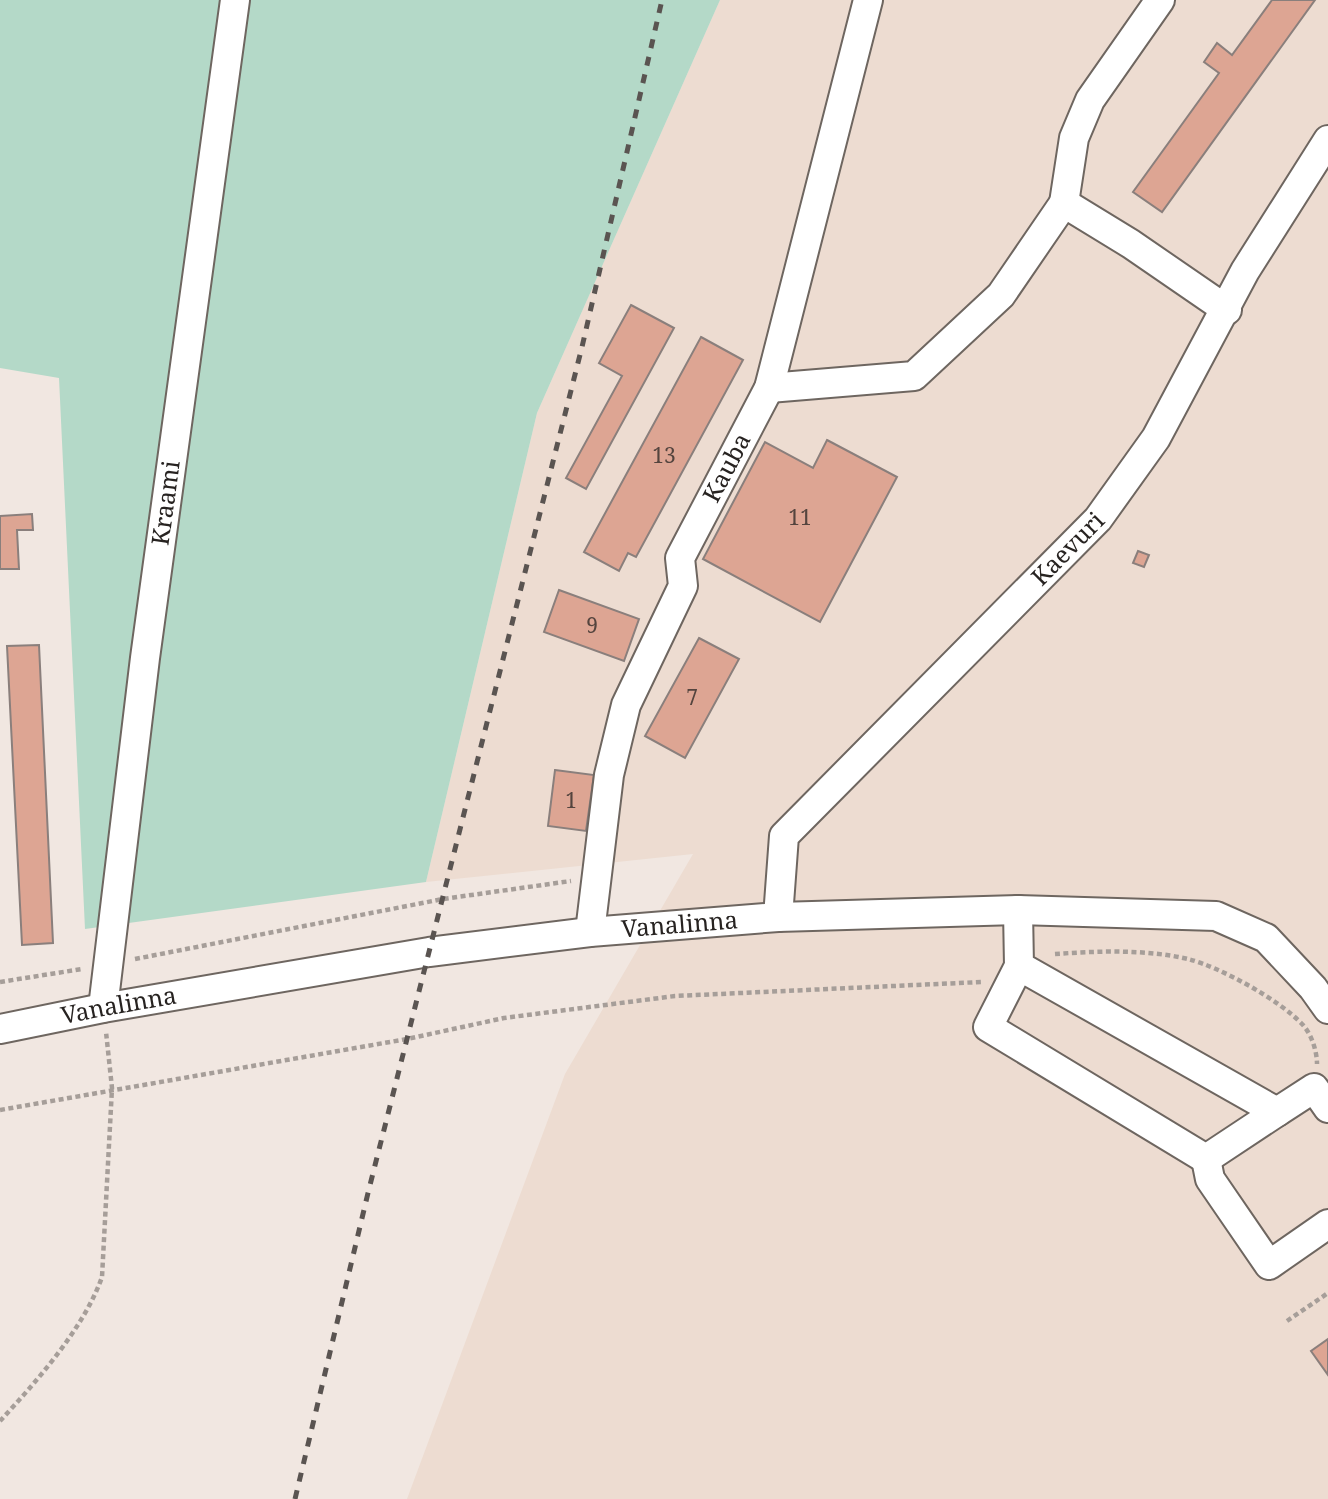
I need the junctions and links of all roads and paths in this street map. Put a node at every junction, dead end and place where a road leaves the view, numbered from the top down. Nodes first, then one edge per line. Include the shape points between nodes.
1 (235, 0) edge
2 (868, 0) edge
3 (1160, 0) edge
4 (1328, 140) edge
5 (1064, 203) junction
6 (1227, 310) junction
7 (769, 388) junction
8 (597, 878) junction
9 (1018, 910) junction
10 (778, 918) junction
11 (590, 932) junction
12 (1019, 959) junction
13 (108, 965) junction
14 (0, 982) edge
15 (987, 982) dead end
16 (1326, 1003) edge
17 (103, 1007) junction
18 (0, 1029) edge
19 (1323, 1087) edge
20 (112, 1088) junction
21 (0, 1110) edge
22 (1277, 1112) junction
23 (1206, 1159) junction
24 (1328, 1224) edge
25 (1328, 1293) edge
26 (1287, 1321) dead end
27 (0, 1421) edge

1 - 13 street, Kraami
2 - 7 street, Kauba
3 - 5 street via 1090,100 1073,138
4 - 6 street, Kaevuri via 1245,271
5 - 6 street
5 - 7 street via 1001,295 914,376
6 - 10 street, Kaevuri via 1156,438 1098,519 784,836
7 - 8 street, Kauba via 680,558 683,586 626,705 609,775
8 - 11 street, Kauba
8 - 13 path via 443,899
9 - 10 street, Vanalinna
9 - 12 street
9 - 16 street, Vanalinna via 1216,916 1266,939
10 - 11 street, Vanalinna
11 - 17 street, Vanalinna via 429,952
12 - 19 path via 1104,951 1189,959 1243,983 1304,1026 1317,1053
12 - 22 street
12 - 23 street via 988,1027
13 - 14 path
13 - 17 street, Kraami
15 - 20 path via 662,998 504,1018 407,1039
17 - 18 street, Vanalinna
17 - 20 path
19 - 22 street
20 - 21 path
20 - 27 path via 102,1277 92,1304
22 - 23 street
23 - 24 street via 1210,1179 1269,1265
25 - 26 path

